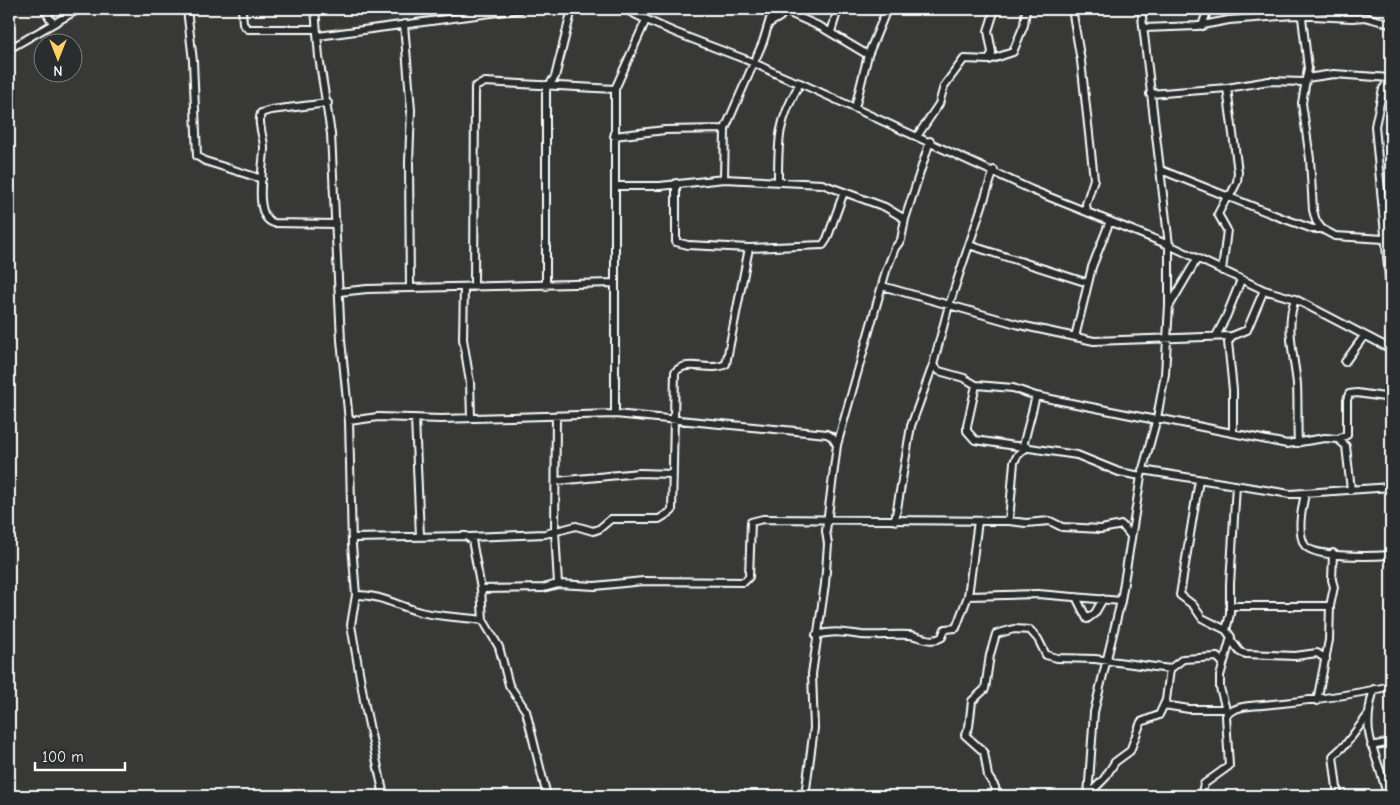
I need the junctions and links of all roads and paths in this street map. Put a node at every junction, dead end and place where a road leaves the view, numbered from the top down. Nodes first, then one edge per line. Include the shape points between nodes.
1 (44, 9) edge
2 (79, 9) edge
3 (186, 9) edge
4 (242, 9) edge
5 (315, 9) edge
6 (521, 9) edge
7 (572, 9) edge
8 (625, 9) edge
9 (773, 9) edge
10 (783, 9) edge
11 (838, 9) edge
12 (887, 9) edge
13 (995, 9) edge
14 (1026, 9) edge
15 (1072, 9) edge
16 (1141, 9) edge
17 (1208, 9) edge
18 (1364, 9) edge
19 (1302, 12) edge
20 (1365, 17) junction
21 (646, 20) junction
22 (770, 22) junction
23 (53, 23) junction
24 (404, 24) junction
25 (1391, 24) edge
26 (1202, 26) junction
27 (1144, 28) junction
28 (317, 32) junction
29 (831, 32) junction
30 (9, 48) edge
31 (868, 55) junction
32 (989, 60) junction
33 (754, 63) junction
34 (1308, 68) junction
35 (1317, 75) junction
36 (1390, 77) edge
37 (1305, 80) junction
38 (800, 83) junction
39 (547, 85) junction
40 (1227, 88) junction
41 (615, 89) junction
42 (1150, 94) junction
43 (328, 103) junction
44 (855, 108) junction
45 (725, 129) junction
46 (918, 135) junction
47 (614, 136) junction
48 (930, 141) junction
49 (994, 170) junction
50 (1160, 170) junction
51 (262, 179) junction
52 (724, 179) junction
53 (778, 182) junction
54 (676, 184) junction
55 (615, 186) junction
56 (844, 192) junction
57 (1229, 195) junction
58 (1087, 211) junction
59 (905, 218) junction
60 (1110, 221) junction
61 (336, 224) junction
62 (1322, 229) junction
63 (1384, 239) junction
64 (969, 245) junction
65 (1169, 245) junction
66 (749, 248) junction
67 (1198, 259) junction
68 (1222, 271) junction
69 (1240, 280) junction
70 (614, 283) junction
71 (1088, 283) junction
72 (546, 286) junction
73 (882, 286) junction
74 (464, 287) junction
75 (474, 287) junction
76 (410, 288) junction
77 (1264, 290) junction
78 (339, 292) junction
79 (1295, 298) junction
80 (1391, 299) edge
81 (949, 305) junction
82 (1170, 305) junction
83 (1216, 336) junction
84 (1232, 336) junction
85 (1364, 336) junction
86 (1075, 337) junction
87 (1167, 340) junction
88 (1391, 349) edge
89 (1345, 362) dead end
90 (933, 365) junction
91 (976, 385) junction
92 (1036, 396) junction
93 (1391, 398) edge
94 (615, 414) junction
95 (556, 416) junction
96 (415, 418) junction
97 (470, 418) junction
98 (1157, 419) junction
99 (672, 420) junction
100 (349, 421) junction
101 (1233, 432) junction
102 (1338, 439) junction
103 (1298, 443) junction
104 (837, 445) junction
105 (1014, 445) junction
106 (1025, 446) junction
107 (1017, 456) junction
108 (1142, 473) junction
109 (673, 474) junction
110 (1200, 480) junction
111 (557, 482) junction
112 (1236, 485) junction
113 (1391, 487) edge
114 (1351, 490) junction
115 (1306, 494) junction
116 (828, 520) junction
117 (895, 521) junction
118 (1009, 521) junction
119 (978, 522) junction
120 (555, 531) junction
121 (1130, 535) junction
122 (420, 536) junction
123 (469, 537) junction
124 (352, 538) junction
125 (1333, 553) junction
126 (1391, 555) edge
127 (558, 584) junction
128 (481, 590) junction
129 (356, 595) junction
130 (968, 596) junction
131 (1076, 598) junction
132 (1103, 599) junction
133 (1121, 601) junction
134 (1230, 606) junction
135 (1330, 606) junction
136 (483, 620) junction
137 (1226, 630) junction
138 (816, 635) junction
139 (1231, 640) junction
140 (1326, 659) junction
141 (1108, 660) junction
142 (1222, 662) junction
143 (1170, 669) junction
144 (1391, 686) edge
145 (1374, 689) junction
146 (1317, 701) junction
147 (1164, 706) junction
148 (1226, 711) junction
149 (1368, 715) junction
150 (1391, 742) edge
151 (1371, 746) junction
152 (384, 796) edge
153 (547, 796) edge
154 (805, 796) edge
155 (997, 796) edge
156 (1088, 796) edge
157 (1201, 796) edge
158 (1338, 796) edge
159 (1387, 796) edge

1 - 23 street
2 - 23 street
3 - 51 street via 193,62 197,156
4 - 28 street via 243,24 248,29
5 - 28 street
6 - 24 street
7 - 39 street via 555,76
8 - 21 street
9 - 22 street
10 - 22 street via 780,17
10 - 29 street
11 - 29 street
12 - 31 street
13 - 32 street via 988,31 992,52
14 - 32 street via 1016,48 1011,54
15 - 58 street via 1082,66 1093,170
16 - 27 street
17 - 26 street
18 - 20 street
19 - 20 street
19 - 26 street
19 - 34 street
20 - 25 street
21 - 33 street
21 - 41 street
22 - 33 street
23 - 30 street
24 - 28 street
24 - 76 street via 412,110
26 - 27 street
27 - 42 street
28 - 43 street
29 - 31 street
31 - 44 street
32 - 46 street via 971,58 962,61 944,86 938,104
33 - 38 street
33 - 45 street
34 - 35 street
34 - 37 street
35 - 36 street
35 - 37 street
36 - 63 street via 1383,89 1375,126
37 - 40 street via 1268,81
37 - 62 street via 1302,103 1313,210
38 - 44 street
38 - 53 street via 780,129
39 - 41 street
39 - 72 street
39 - 75 street via 485,82 475,87
40 - 42 street
40 - 57 street via 1238,172 1237,182
41 - 47 street
42 - 50 street
43 - 51 street via 261,113
43 - 61 street
44 - 46 street
45 - 47 street via 665,130
45 - 52 street
46 - 48 street
47 - 55 street
48 - 49 street
48 - 59 street
49 - 58 street via 1032,190
49 - 64 street
50 - 57 street
50 - 65 street
51 - 61 street via 262,210 270,222
52 - 53 street
52 - 54 street
53 - 56 street via 822,184
54 - 55 street
54 - 66 street via 676,242
55 - 70 street
56 - 59 street
56 - 66 street via 823,245
57 - 62 street via 1290,221
57 - 68 street via 1218,214 1227,230
58 - 60 street
59 - 73 street via 901,240
60 - 65 street
60 - 71 street
61 - 78 street
62 - 63 street via 1334,236
63 - 80 street
64 - 71 street
64 - 81 street
65 - 67 street
65 - 82 street
66 - 99 street via 728,361 720,366 686,366 676,370
67 - 68 street
67 - 82 street
68 - 69 street
69 - 77 street
69 - 83 street
70 - 72 street
70 - 94 street
71 - 86 street
72 - 75 street
73 - 81 street
73 - 104 street
74 - 75 street
74 - 76 street
74 - 97 street via 463,339 470,382
76 - 78 street
77 - 79 street
77 - 84 street via 1247,330
78 - 100 street
79 - 85 street
79 - 103 street via 1290,311 1290,327
81 - 86 street
81 - 90 street
82 - 87 street
83 - 84 street
83 - 87 street
84 - 101 street via 1228,344
85 - 88 street
85 - 89 street
86 - 87 street
87 - 98 street
90 - 91 street
90 - 117 street via 911,426
91 - 92 street via 1014,388
91 - 105 street via 968,416 969,434 980,442
92 - 98 street
92 - 106 street
93 - 102 street via 1350,394 1347,400 1347,435
94 - 95 street
94 - 99 street
95 - 97 street
95 - 111 street
96 - 97 street
96 - 100 street
96 - 122 street
98 - 101 street
98 - 108 street
99 - 104 street via 827,434
99 - 109 street
100 - 124 street
101 - 103 street
102 - 103 street
102 - 114 street via 1346,446
104 - 116 street
105 - 106 street
105 - 107 street
106 - 107 street
106 - 108 street via 1077,455 1119,472
107 - 118 street
108 - 110 street
108 - 121 street
109 - 111 street via 639,473
109 - 120 street via 672,511 659,519 613,518 593,531 576,526
110 - 112 street
110 - 137 street via 1180,595 1202,618
111 - 120 street
112 - 115 street
112 - 134 street
113 - 114 street
114 - 115 street
115 - 125 street via 1301,515 1303,543 1310,550
116 - 117 street
116 - 127 street via 752,521 749,577 744,582 666,580 595,586
116 - 138 street via 825,584
117 - 119 street
118 - 119 street
118 - 121 street via 1050,521 1062,527 1101,529 1122,525
119 - 130 street
120 - 123 street
120 - 127 street
121 - 133 street
122 - 123 street
122 - 124 street
123 - 128 street via 473,543
124 - 129 street
125 - 126 street via 1356,557
125 - 135 street via 1334,587
127 - 128 street via 543,588
128 - 136 street
129 - 136 street via 371,594 397,606
129 - 152 street via 351,625 354,648
130 - 131 street via 1038,594
130 - 138 street via 956,628 945,629 939,639 832,631
131 - 132 street
131 - 132 street via 1087,619
132 - 133 street
133 - 141 street
134 - 135 street
134 - 137 street
135 - 140 street
136 - 153 street via 502,654 509,685 526,711
137 - 139 street
138 - 154 street via 812,674 814,728
139 - 140 street via 1240,652 1246,654 1295,656 1317,653
139 - 142 street
140 - 146 street
141 - 143 street
141 - 155 street via 1050,657 1033,632 1023,629 996,634 985,689 972,701 969,728 965,735 984,752 988,776
141 - 156 street via 1094,712
142 - 143 street via 1217,657 1188,658
142 - 148 street via 1220,682
143 - 147 street
144 - 145 street
145 - 146 street
145 - 149 street
146 - 148 street
147 - 148 street
147 - 156 street via 1159,715 1141,722 1130,751 1115,762
148 - 157 street via 1229,766 1204,784
149 - 151 street
149 - 158 street via 1333,756
150 - 151 street
151 - 159 street

